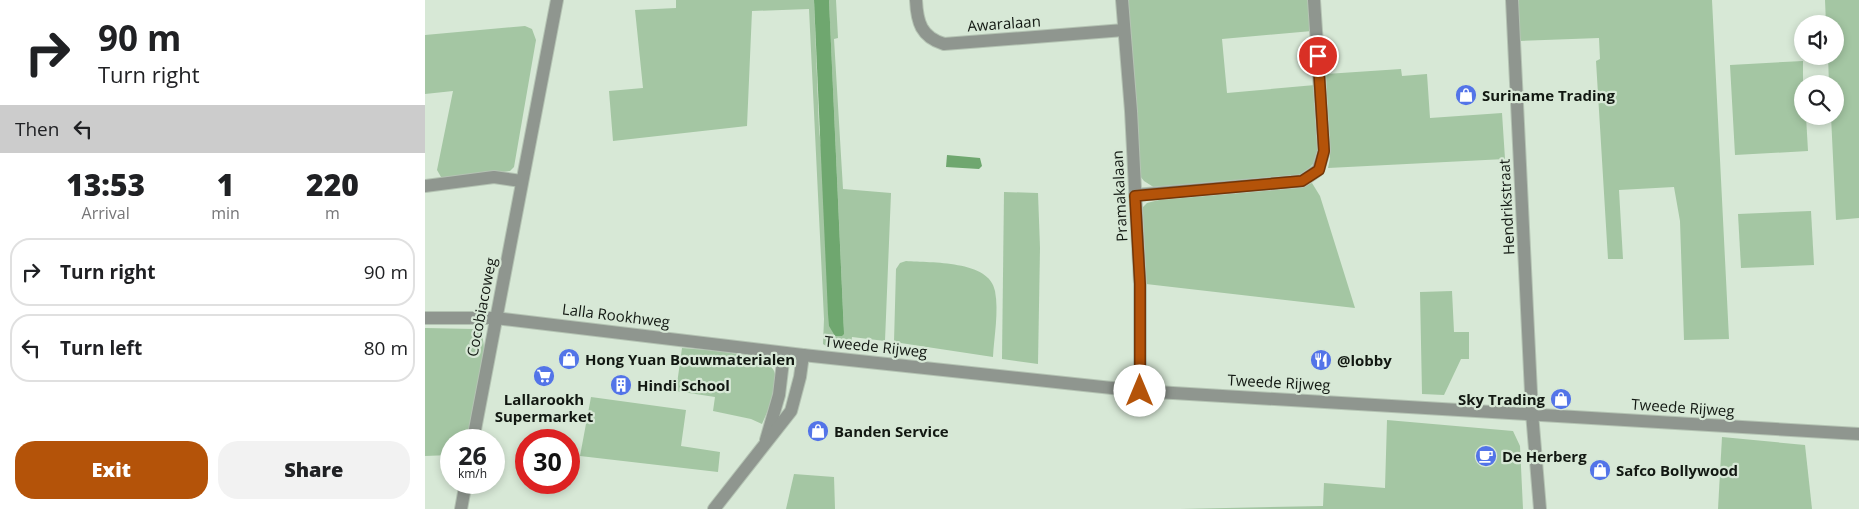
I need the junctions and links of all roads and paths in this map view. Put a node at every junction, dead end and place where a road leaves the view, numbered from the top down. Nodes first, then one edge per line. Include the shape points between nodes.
1 (557, 0) edge
2 (916, 0) edge
3 (1122, 0) edge
4 (1314, 0) edge
5 (1512, 0) edge
6 (1124, 30) junction
7 (521, 181) junction
8 (425, 186) edge
9 (1135, 196) junction
10 (425, 318) edge
11 (495, 318) junction
12 (785, 353) junction
13 (803, 355) junction
14 (1140, 391) junction
15 (1532, 413) junction
16 (475, 429) edge
17 (1859, 434) edge
18 (763, 450) junction
19 (464, 494) edge
20 (461, 509) edge
21 (714, 509) edge
22 (1540, 509) edge

1 - 7 street, Cocobiacoweg
2 - 6 street, Awaralaan via 921,30 944,44
3 - 6 street, Pramakalaan
4 - 9 street via 1324,151 1319,170 1302,181
5 - 15 street, Hendrikstraat
6 - 9 street, Pramakalaan
7 - 8 street via 494,176
7 - 11 street, Cocobiacoweg
9 - 14 street, Pramakalaan via 1140,284
10 - 11 street, Lalla Rookhweg
11 - 12 street, Lalla Rookhweg
11 - 16 street, Cocobiacoweg
12 - 13 street, Lalla Rookhweg
12 - 18 street, Tweede Rijweg via 779,395
13 - 14 street, Tweede Rijweg
13 - 18 street, Tweede Rijweg via 801,377 791,411
14 - 15 street, Tweede Rijweg
15 - 17 street, Tweede Rijweg
15 - 22 street, Hendrikstraat
18 - 21 street, Tweede Rijweg
19 - 20 street

